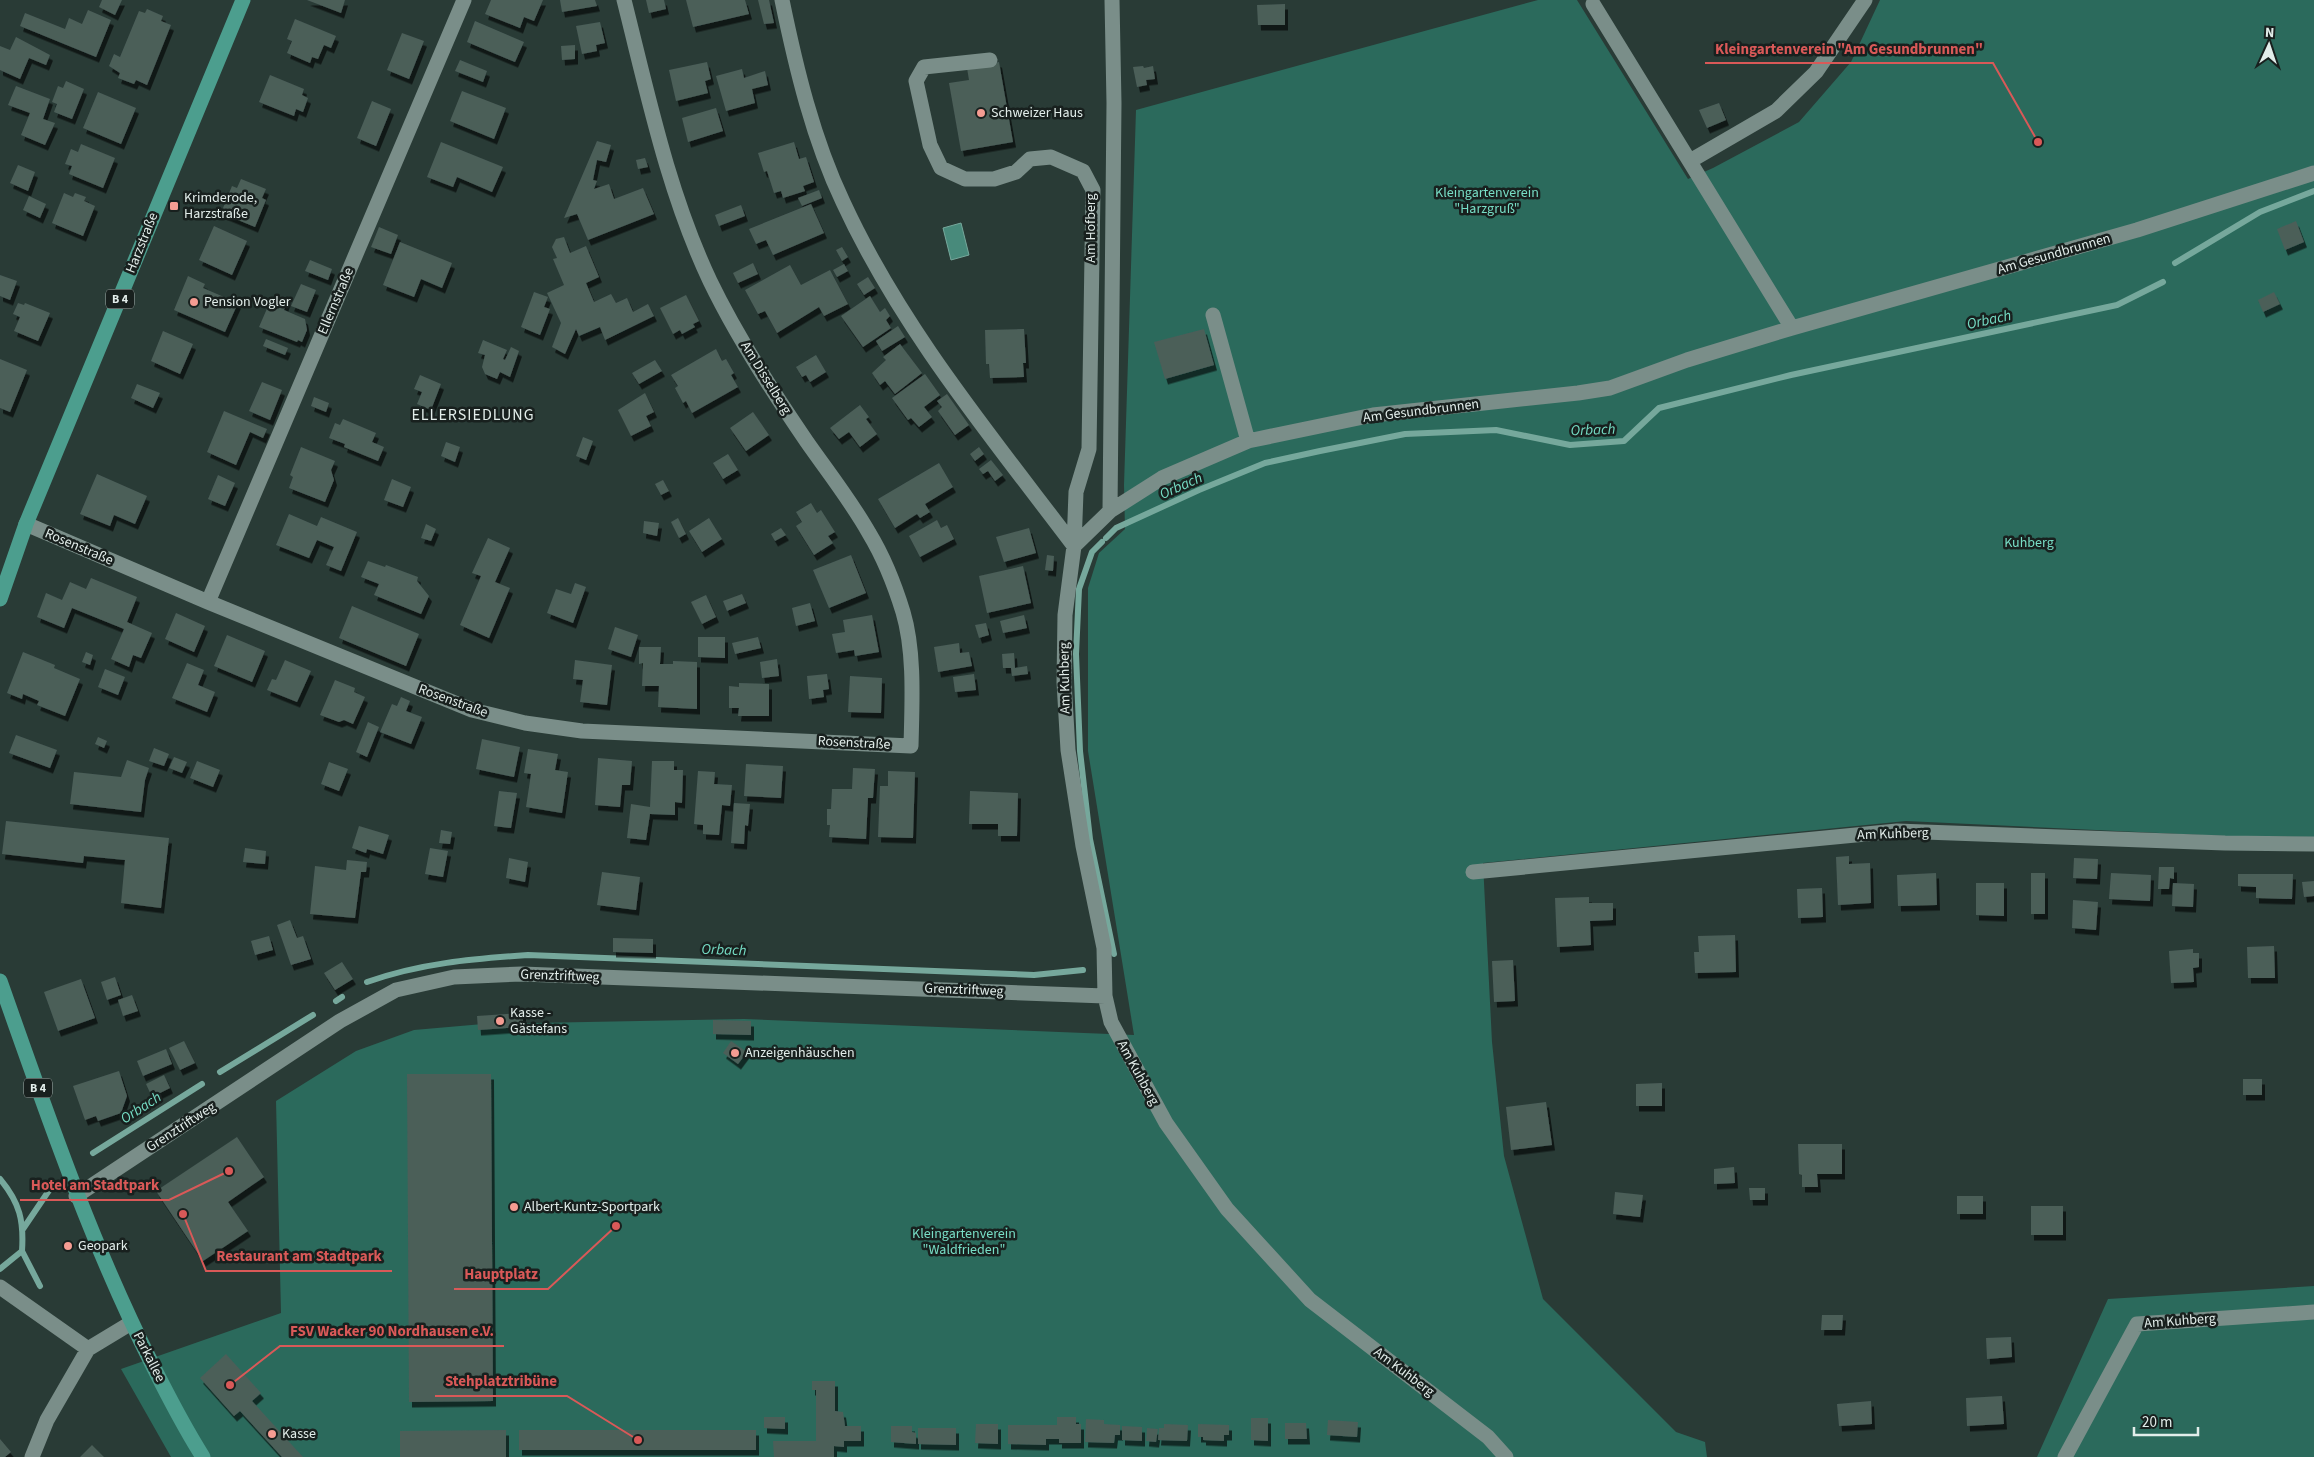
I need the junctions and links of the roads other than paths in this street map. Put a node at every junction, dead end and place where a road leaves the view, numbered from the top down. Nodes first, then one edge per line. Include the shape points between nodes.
1 (243, 0) edge
2 (464, 0) edge
3 (624, 0) edge
4 (782, 0) edge
5 (1112, 0) edge
6 (1865, 0) edge
7 (1593, 4) dead end
8 (990, 60) dead end
9 (1690, 161) junction
10 (2314, 173) edge
11 (1213, 315) dead end
12 (1792, 328) junction
13 (1248, 441) junction
14 (1076, 492) joint
15 (1110, 511) junction
16 (26, 524) junction
17 (1074, 546) junction
18 (0, 599) edge
19 (208, 602) junction
20 (911, 746) joint
21 (2314, 844) edge
22 (1473, 872) dead end
23 (0, 981) edge
24 (1105, 996) junction
25 (76, 1196) junction
26 (0, 1287) edge
27 (2314, 1312) edge
28 (131, 1323) junction
29 (88, 1349) junction
30 (32, 1457) edge
31 (203, 1457) edge
32 (1506, 1457) edge
33 (2064, 1457) edge

1 - 16 main road, Harzstraße / B 4
2 - 19 street, Ellernstraße
3 - 20 street, Am Disselberg via 661,149 684,219 710,281 792,419 870,533 903,613 910,654
4 - 17 street via 816,134 842,201 867,251 899,308 941,369
5 - 15 street, Am Hofberg
6 - 9 street via 1816,72 1776,111
7 - 9 street
8 - 14 street, Am Hofberg via 924,66 916,81 930,145 941,168 965,178 994,179 1016,172 1030,159 1051,157 1083,171 1093,190 1090,449
9 - 12 street
10 - 12 street, Am Gesundbrunnen via 2137,230
11 - 13 street
12 - 13 street, Am Gesundbrunnen via 1610,388 1373,415
13 - 15 street, Am Gesundbrunnen via 1162,478
14 - 17 street, Am Kuhberg
15 - 17 street, Am Gesundbrunnen
16 - 18 main road, Harzstraße / B 4
16 - 19 street, Rosenstraße
17 - 24 street, Am Kuhberg via 1065,615 1068,750 1104,948
19 - 20 street, Rosenstraße via 472,710 525,723 582,731
21 - 22 street, Am Kuhberg via 1897,830
23 - 25 main road, B 4
24 - 25 street, Grenztriftweg via 522,974 454,977 396,990 340,1022
24 - 32 street, Am Kuhberg via 1111,1022 1166,1123 1227,1209 1310,1300 1488,1437
25 - 28 main road, B 4
26 - 29 street
27 - 33 street, Am Kuhberg via 2137,1324
28 - 29 street, Parkallee
28 - 31 main road, Parkallee / B 4
29 - 30 street via 47,1420

